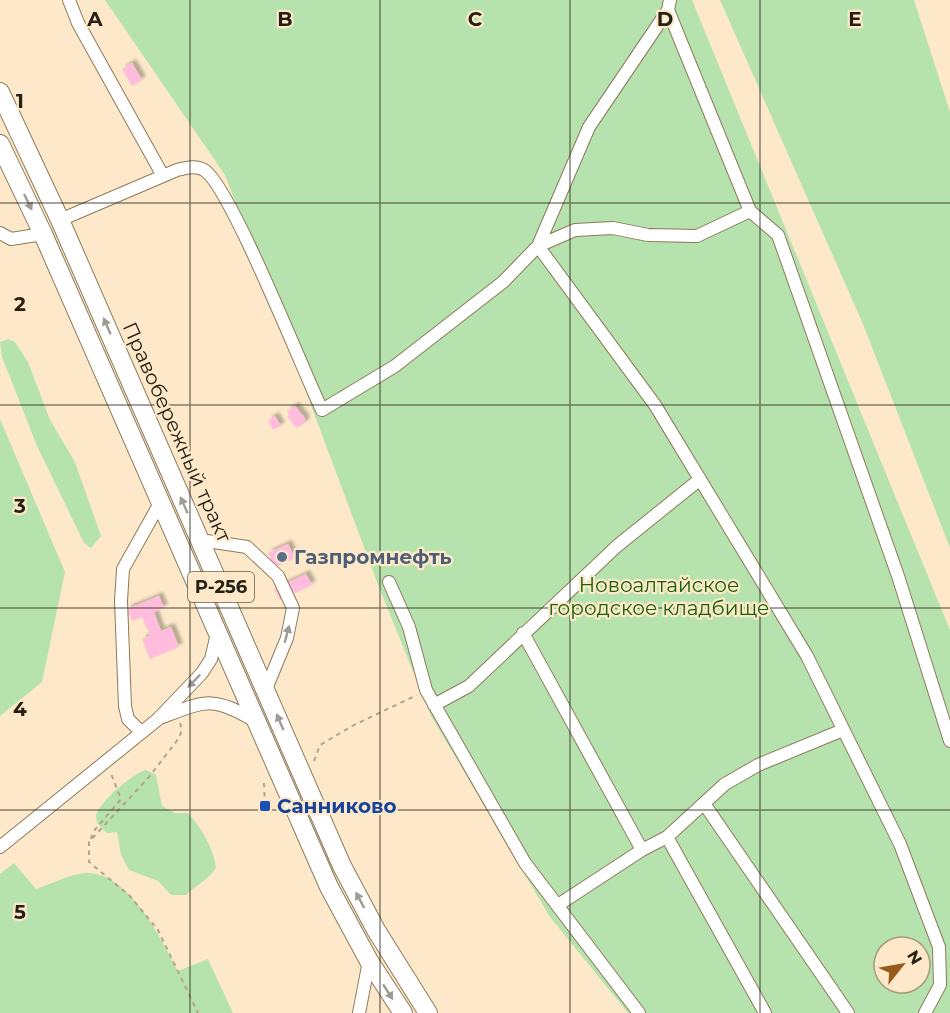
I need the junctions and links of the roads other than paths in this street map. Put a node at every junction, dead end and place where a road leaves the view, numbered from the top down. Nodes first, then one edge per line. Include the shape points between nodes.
1 (69, 0) edge
2 (669, 5) edge
3 (0, 85) edge
4 (0, 92) edge
5 (23, 139) junction
6 (1, 147) edge
7 (163, 176) junction
8 (750, 211) junction
9 (60, 220) junction
10 (0, 233) edge
11 (43, 234) junction
12 (538, 246) junction
13 (699, 480) junction
14 (160, 503) junction
15 (200, 540) junction
16 (389, 582) dead end
17 (523, 633) junction
18 (217, 634) junction
19 (266, 689) junction
20 (434, 705) junction
21 (157, 720) junction
22 (255, 721) junction
23 (843, 730) junction
24 (141, 732) junction
25 (950, 741) edge
26 (705, 805) junction
27 (667, 837) junction
28 (0, 847) edge
29 (642, 850) junction
30 (558, 905) junction
31 (944, 944) edge
32 (369, 961) junction
33 (359, 1013) edge
34 (403, 1013) edge
35 (428, 1013) edge
36 (639, 1013) edge
37 (765, 1013) edge
38 (848, 1013) edge
39 (925, 1013) edge

1 - 7 street
2 - 8 street
2 - 12 street via 589,127
3 - 5 highway
4 - 5 highway, Правобережный тракт
5 - 9 highway, Правобережный тракт / Р-256
6 -> 11 highway, Р-256
7 - 9 street
7 - 12 street via 191,167 204,170 215,182 248,244 322,410 395,366 503,282
8 - 12 street via 698,236 648,235 613,228 575,230
8 - 25 street via 778,235 898,576
15 -> 9 highway, Правобережный тракт / Р-256
10 - 11 street via 11,239
11 - 14 highway, Р-256
12 - 13 street via 655,405
13 - 17 street via 617,546
13 - 23 street via 807,656
14 - 18 highway, Р-256
14 - 24 street via 123,569 125,706 128,719
15 - 19 highway, Правобережный тракт / Р-256
19 -> 15 street via 287,638 293,608 278,576 247,547
16 - 20 street via 409,627 426,690
17 - 20 street via 469,686
17 - 29 street
18 -> 21 street via 211,659 202,673
18 - 22 highway, Р-256
35 -> 19 highway, Правобережный тракт / Р-256 via 342,866
20 - 30 street via 525,863
21 - 22 street via 202,703 218,703
21 - 24 street
22 - 32 highway, Р-256 via 329,887
23 - 26 street via 758,765 725,784
23 - 31 street
24 - 28 street
26 - 27 street
26 - 38 street
27 - 29 street
27 - 37 street
29 - 30 street
30 - 36 street
31 - 39 street via 940,985
32 - 33 street
32 -> 34 highway, Р-256

